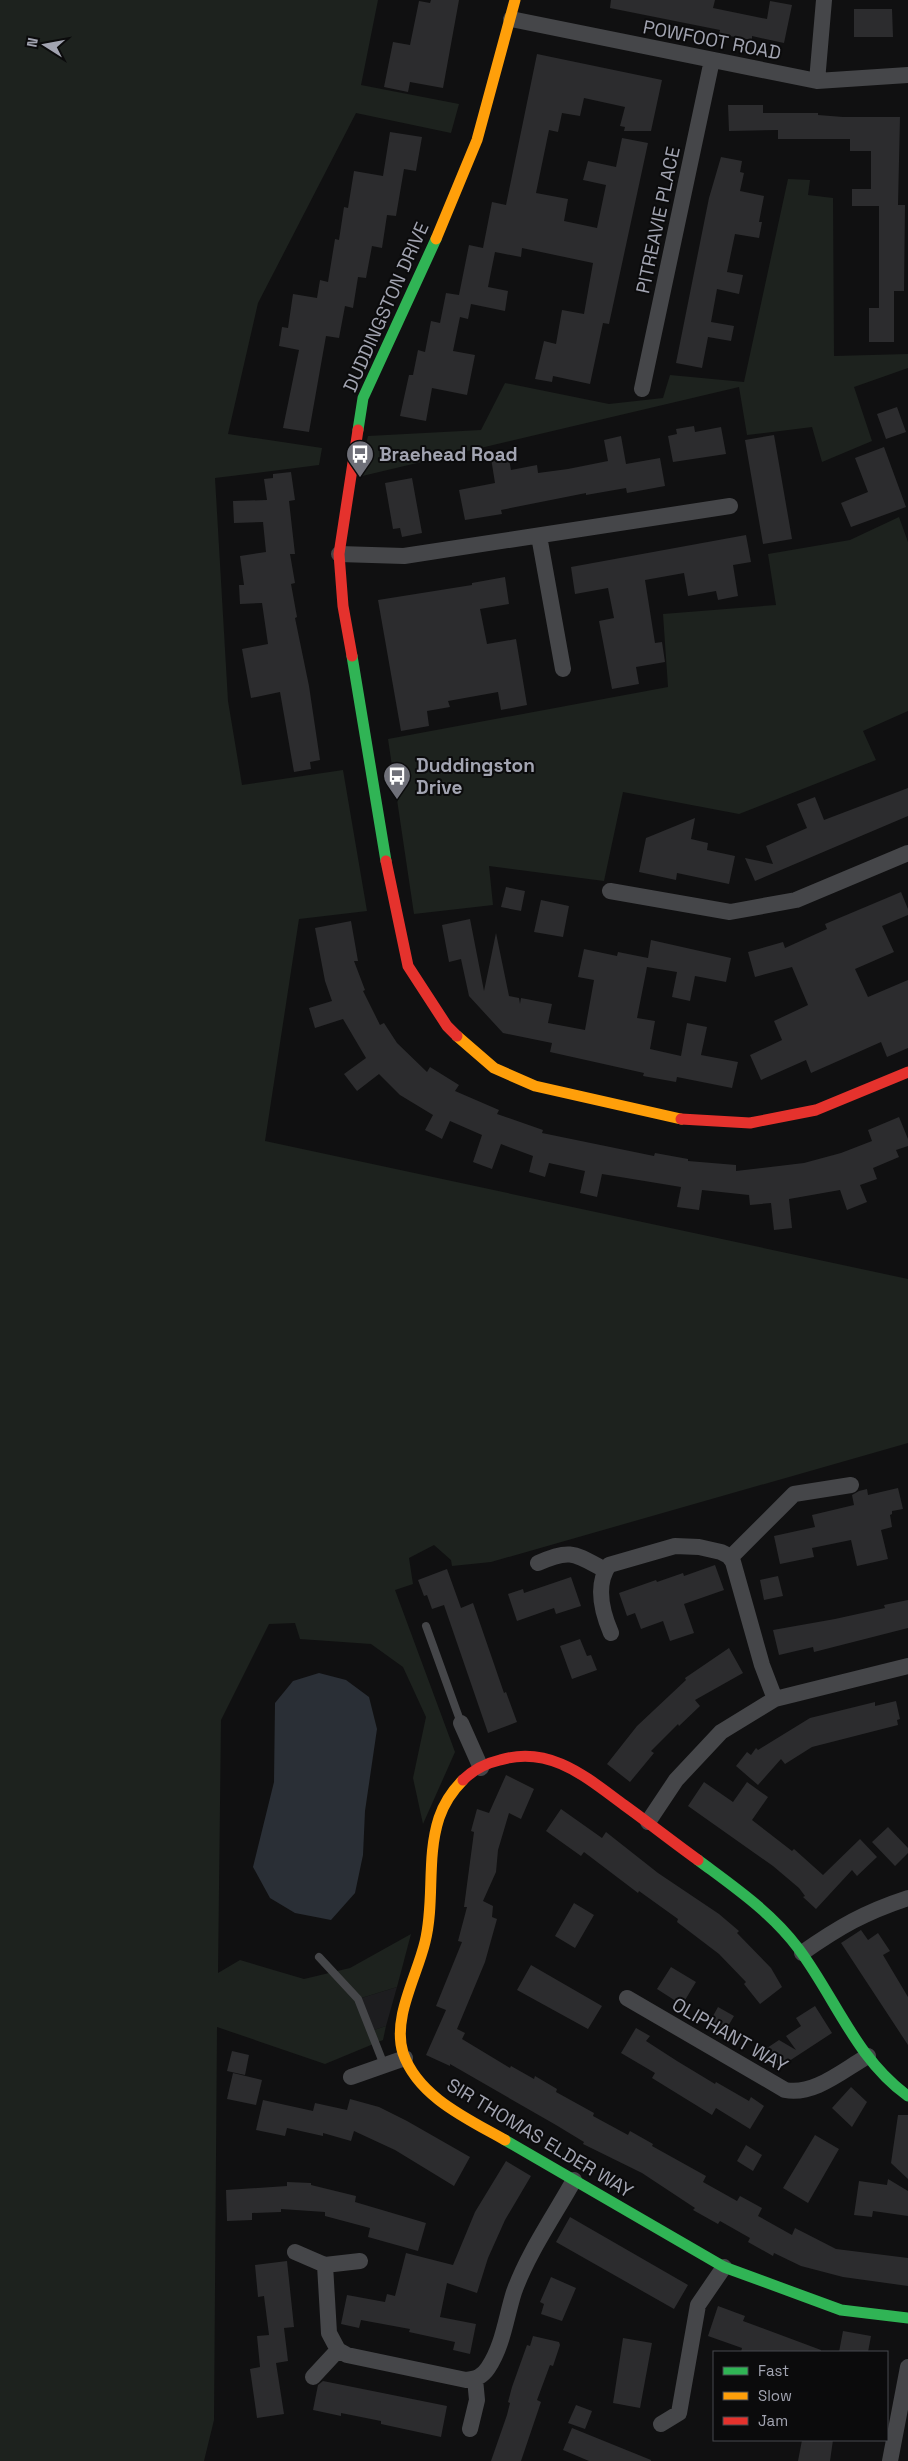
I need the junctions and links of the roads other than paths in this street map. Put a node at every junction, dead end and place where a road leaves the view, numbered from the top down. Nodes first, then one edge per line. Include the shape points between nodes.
1 (515, 0) edge
2 (824, 0) edge
3 (511, 19) junction
4 (712, 60) junction
5 (908, 75) edge
6 (817, 81) junction
7 (642, 388) dead end
8 (730, 506) dead end
9 (539, 536) junction
10 (339, 554) junction
11 (563, 669) dead end
12 (908, 852) edge
13 (610, 891) dead end
14 (908, 1072) edge
15 (851, 1485) dead end
16 (730, 1558) junction
17 (538, 1563) dead end
18 (605, 1570) junction
19 (426, 1626) dead end
20 (610, 1632) dead end
21 (908, 1666) edge
22 (775, 1699) junction
23 (461, 1723) joint
24 (481, 1768) junction
25 (648, 1822) junction
26 (908, 1898) edge
27 (802, 1953) junction
28 (319, 1957) dead end
29 (627, 1998) dead end
30 (868, 2056) junction
31 (405, 2058) junction
32 (384, 2065) junction
33 (351, 2077) dead end
34 (908, 2096) edge
35 (574, 2180) junction
36 (294, 2252) dead end
37 (360, 2261) dead end
38 (325, 2265) junction
39 (724, 2267) junction
40 (908, 2318) edge
41 (338, 2350) junction
42 (908, 2367) edge
43 (313, 2377) dead end
44 (475, 2379) junction
45 (661, 2424) dead end
46 (470, 2429) dead end
47 (890, 2461) edge

1 - 3 street, DUDDINGSTON DRIVE
2 - 6 street
3 - 4 street, POWFOOT ROAD
3 - 10 street, DUDDINGSTON DRIVE via 477,140 363,398
4 - 6 street, POWFOOT ROAD
4 - 7 street, PITREAVIE PLACE
5 - 6 street, POWFOOT ROAD
8 - 9 street
9 - 10 street via 404,556
9 - 11 street
10 - 14 street, DUDDINGSTON DRIVE via 343,606 390,885 408,966 447,1026 472,1052 494,1068 535,1086 691,1121 750,1123 816,1110
12 - 13 street via 796,900 730,912
15 - 16 street via 798,1492
16 - 18 street via 704,1548 675,1546 608,1565
16 - 22 street
17 - 18 street via 557,1554 570,1554
18 - 20 street via 602,1607
19 - 23 lane
21 - 22 street
22 - 25 street via 721,1732 676,1780
23 - 24 street
24 - 25 street, SIR THOMAS ELDER WAY via 504,1757 524,1755 556,1760
24 - 31 street, SIR THOMAS ELDER WAY via 456,1786 439,1816 432,1850 429,1924 400,2021
25 - 27 street, SIR THOMAS ELDER WAY via 773,1918
26 - 27 street via 870,1910 836,1928
27 - 30 street, SIR THOMAS ELDER WAY
28 - 32 lane via 358,1999
29 - 30 street, OLIPHANT WAY via 785,2090 798,2093 809,2090
30 - 34 street, SIR THOMAS ELDER WAY via 898,2091
31 - 32 street
31 - 35 street, SIR THOMAS ELDER WAY via 431,2095
32 - 33 street
35 - 39 street, SIR THOMAS ELDER WAY
35 - 44 street via 514,2291 493,2360
36 - 38 street
37 - 38 street
38 - 41 street via 329,2333
39 - 40 street, SIR THOMAS ELDER WAY via 841,2310
39 - 45 street via 698,2305 680,2413
41 - 43 street
41 - 44 street via 393,2366
42 - 47 street
44 - 46 street via 477,2400

